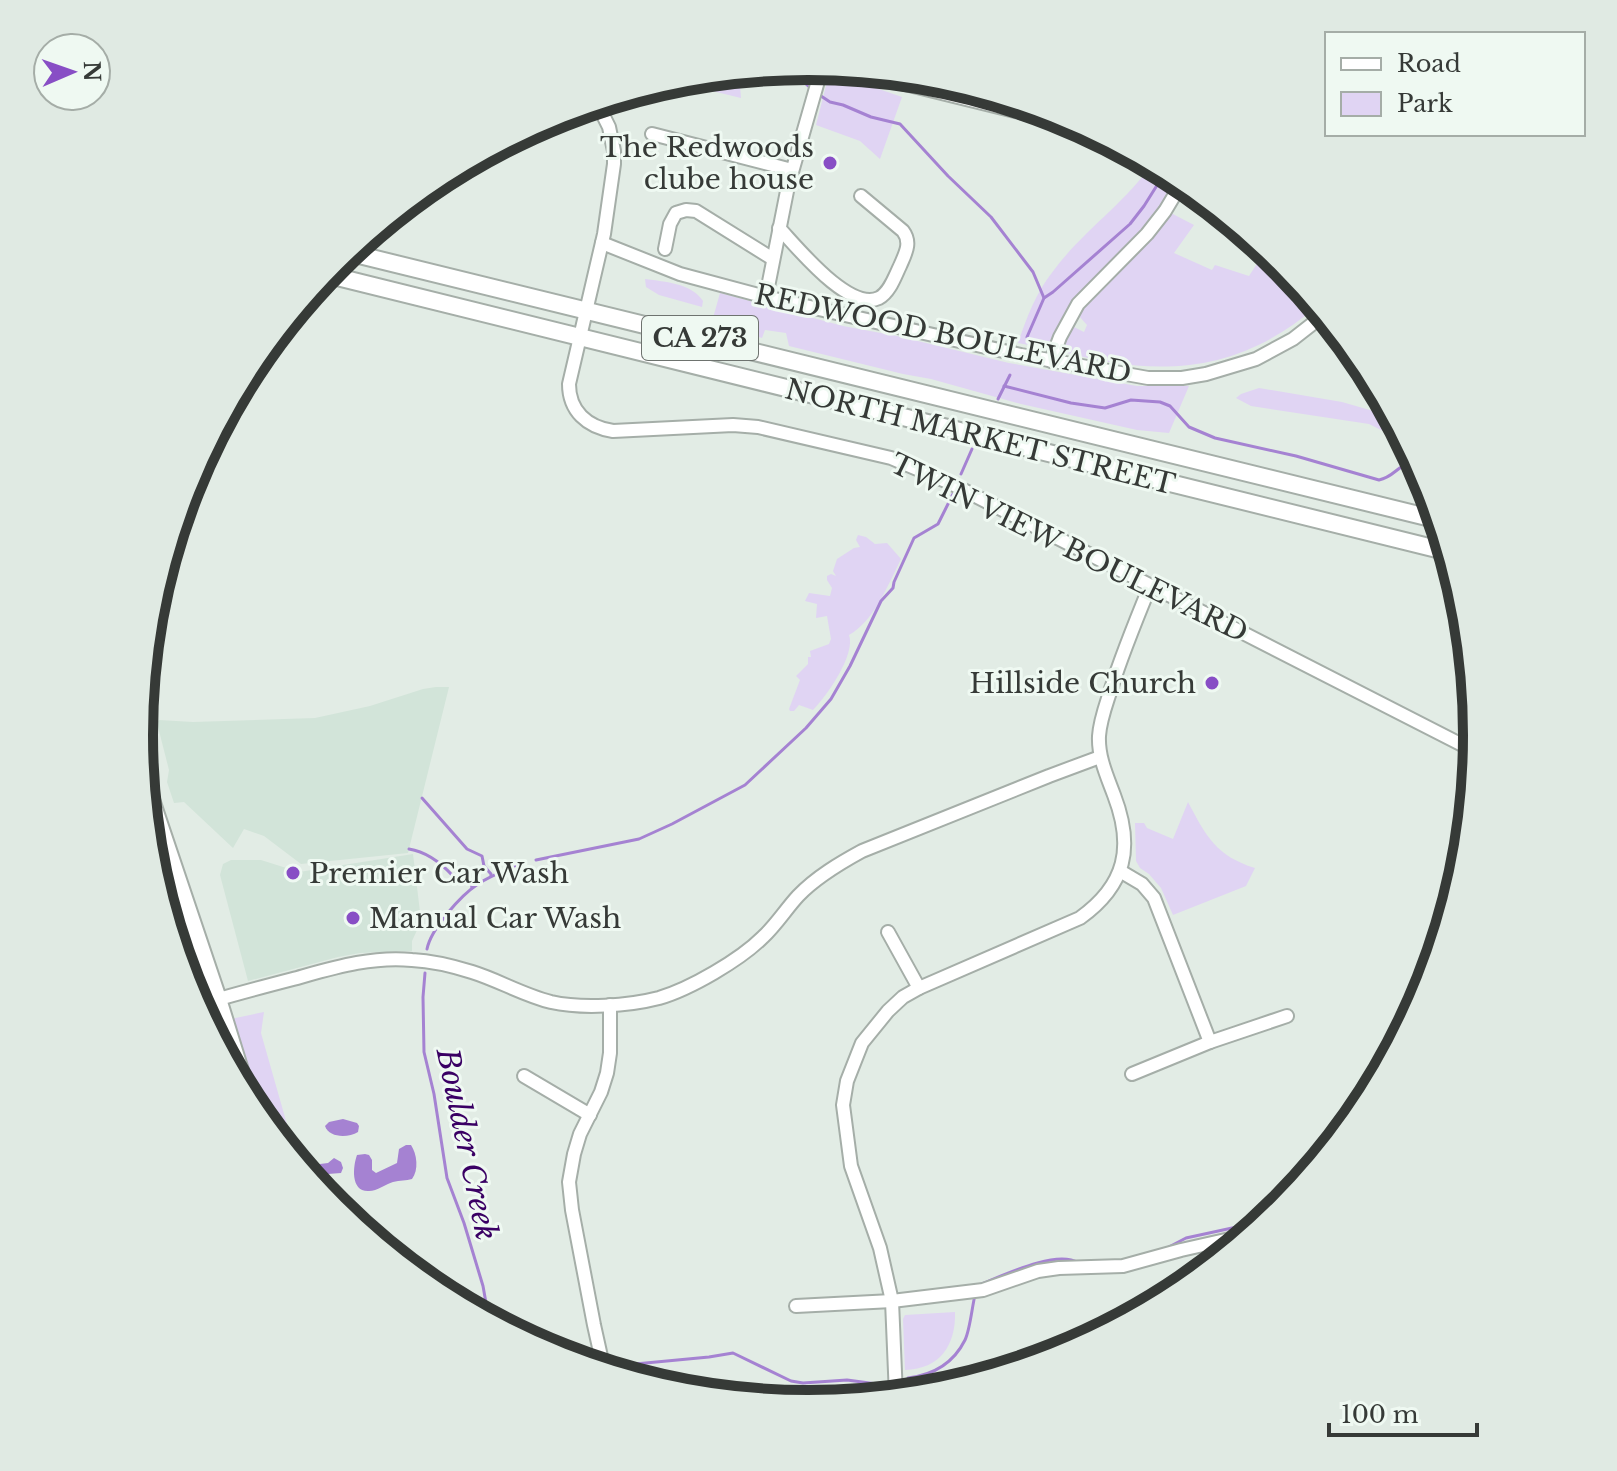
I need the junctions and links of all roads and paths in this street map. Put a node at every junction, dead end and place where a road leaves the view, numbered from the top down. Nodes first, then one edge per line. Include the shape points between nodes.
1 (818, 80) edge
2 (602, 114) edge
3 (652, 134) dead end
4 (792, 170) junction
5 (1176, 192) edge
6 (861, 196) dead end
7 (779, 228) junction
8 (602, 243) junction
9 (665, 249) dead end
10 (362, 256) edge
11 (773, 259) junction
12 (340, 278) edge
13 (766, 297) junction
14 (586, 310) junction
15 (1316, 321) edge
16 (580, 338) junction
17 (1051, 361) junction
18 (1426, 517) edge
19 (1437, 549) edge
20 (1150, 586) junction
21 (1464, 746) edge
22 (1100, 757) junction
23 (166, 861) edge
24 (1120, 871) junction
25 (888, 932) dead end
26 (196, 968) edge
27 (919, 988) junction
28 (210, 1001) edge
29 (610, 1005) junction
30 (1287, 1016) dead end
31 (1210, 1042) junction
32 (1132, 1074) dead end
33 (524, 1076) dead end
34 (590, 1115) junction
35 (1227, 1240) edge
36 (892, 1301) junction
37 (796, 1306) dead end
38 (601, 1357) edge
39 (896, 1385) edge

1 - 4 street
2 - 8 street via 614,151
3 - 4 street
4 - 7 street
5 - 17 street via 1147,234 1078,304
6 - 7 street via 908,237 890,287 879,298 842,290
7 - 11 street
8 - 13 street, REDWOOD BOULEVARD via 680,274
8 - 14 street
9 - 11 street via 672,219 686,210 696,211
10 - 14 main road, NORTH MARKET STREET / CA 273
11 - 13 street
12 - 16 main road, NORTH MARKET STREET / CA 273
13 - 17 street, REDWOOD BOULEVARD
14 - 16 street
14 - 18 main road, NORTH MARKET STREET / CA 273
15 - 17 street, REDWOOD BOULEVARD via 1256,359 1182,378 1148,378
16 - 19 main road, NORTH MARKET STREET / CA 273
16 - 20 street, TWIN VIEW BOULEVARD via 570,394 578,413 596,427 758,427 891,458
20 - 21 street, TWIN VIEW BOULEVARD
20 - 22 street via 1101,719
22 - 24 street via 1124,824
22 - 29 street via 862,851 813,883 762,939 708,976 657,998
23 - 26 main road
24 - 27 street via 1103,900 1080,918
24 - 31 street via 1154,898
25 - 27 street
27 - 36 street via 888,1011 862,1043 843,1105 851,1166
28 - 29 street via 350,964 412,960 472,972 548,1001
29 - 34 street via 607,1073
30 - 31 street
31 - 32 street
33 - 34 street
34 - 38 street via 569,1182
35 - 36 street via 1123,1266 1059,1268 983,1290
36 - 37 street
36 - 39 street

